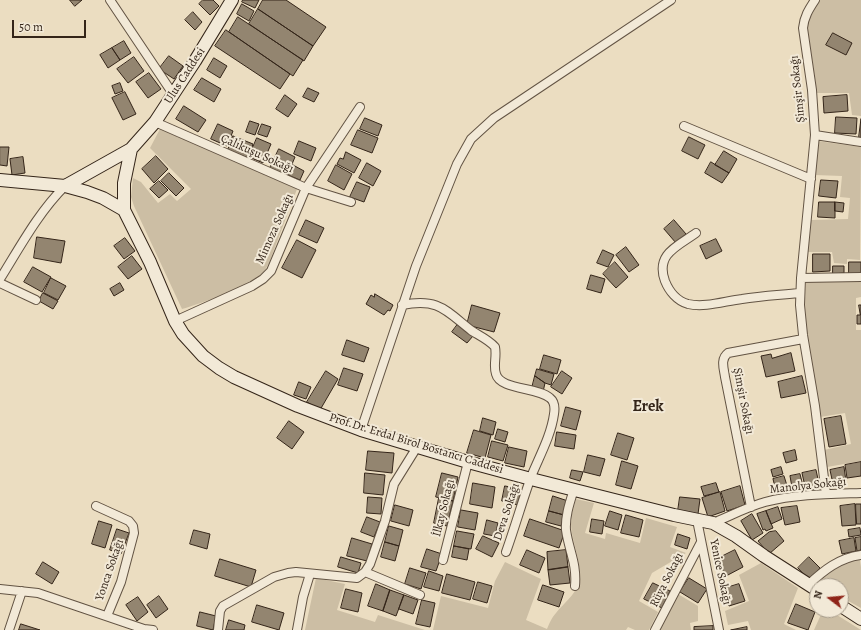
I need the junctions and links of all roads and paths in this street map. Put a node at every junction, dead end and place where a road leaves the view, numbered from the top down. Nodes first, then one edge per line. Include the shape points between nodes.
1 (110, 0) edge
2 (232, 0) edge
3 (671, 0) edge
4 (815, 0) edge
5 (173, 94) junction
6 (360, 107) dead end
7 (155, 122) junction
8 (684, 126) dead end
9 (814, 135) junction
10 (861, 142) edge
11 (131, 149) junction
12 (811, 179) junction
13 (0, 180) edge
14 (65, 186) junction
15 (306, 188) junction
16 (352, 202) dead end
17 (124, 210) junction
18 (696, 232) dead end
19 (861, 277) edge
20 (0, 278) edge
21 (801, 278) junction
22 (0, 283) edge
23 (800, 293) junction
24 (36, 300) dead end
25 (402, 304) junction
26 (175, 321) junction
27 (804, 339) junction
28 (361, 430) junction
29 (417, 447) junction
30 (468, 462) junction
31 (531, 479) junction
32 (574, 489) junction
33 (861, 493) edge
34 (826, 494) junction
35 (96, 506) dead end
36 (751, 507) junction
37 (697, 520) junction
38 (713, 523) junction
39 (701, 542) junction
40 (506, 552) dead end
41 (861, 554) edge
42 (443, 560) dead end
43 (365, 572) junction
44 (310, 574) junction
45 (821, 578) edge
46 (575, 586) dead end
47 (809, 586) edge
48 (0, 589) edge
49 (22, 591) junction
50 (420, 595) dead end
51 (849, 611) edge
52 (107, 616) junction
53 (861, 619) edge
54 (9, 630) edge
55 (153, 630) edge
56 (218, 630) edge
57 (297, 630) edge
58 (655, 630) edge
59 (719, 630) edge

1 - 5 street
2 - 5 street, Ulus Caddesi
3 - 25 street via 499,114 470,138 433,221
4 - 9 street, Şimşir Sokağı via 805,16 802,28 812,90
5 - 7 street, Ulus Caddesi
6 - 15 street, Mimoza Sokağı
7 - 11 street, Ulus Caddesi
7 - 15 street, Çalıkuşu Sokağı
8 - 12 street
9 - 10 street
9 - 12 street, Şimşir Sokağı
11 - 14 street, Ulus Caddesi
11 - 17 street, Ulus Caddesi via 124,183
12 - 21 street, Şimşir Sokağı
13 - 14 street
14 - 17 street via 103,198
14 - 20 street via 44,210
15 - 16 street, Çalıkuşu Sokağı
15 - 26 street, Mimoza Sokağı via 271,271 252,286
17 - 26 street, Prof.Dr. Erdal Birol Bostancı Caddesi
18 - 23 street via 672,251 662,266 667,286 683,302 694,305 709,304
19 - 21 street
21 - 23 street, Şimşir Sokağı
22 - 24 street
23 - 27 street, Şimşir Sokağı
25 - 28 street
25 - 31 street, Deva Sokağı via 429,303 446,310 495,347 495,370 499,380 545,394 553,401 553,422
26 - 28 street, Prof.Dr. Erdal Birol Bostancı Caddesi via 203,356 229,374 298,406
27 - 34 street, Şimşir Sokağı
27 - 36 street, Şimşir Sokağı via 725,355 725,377
28 - 29 street, Prof.Dr. Erdal Birol Bostancı Caddesi
29 - 30 street, Prof.Dr. Erdal Birol Bostancı Caddesi
29 - 43 street via 394,484 377,545
30 - 31 street, Prof.Dr. Erdal Birol Bostancı Caddesi
30 - 42 street, İlkay Sokağı
31 - 32 street, Prof.Dr. Erdal Birol Bostancı Caddesi
31 - 40 street, Deva Sokağı
32 - 37 street, Prof.Dr. Erdal Birol Bostancı Caddesi
32 - 46 street via 566,524 575,565
33 - 34 street, Manolya Sokağı
34 - 36 street, Manolya Sokağı via 772,500
35 - 52 street, Yonca Sokağı via 129,521 134,533 121,582
36 - 38 street, Manolya Sokağı
37 - 38 street, Prof.Dr. Erdal Birol Bostancı Caddesi
37 - 39 street, Yenice Sokağı
38 - 47 street, Prof.Dr. Erdal Birol Bostancı Caddesi
39 - 58 street, Rüya Sokağı
39 - 59 street, Yenice Sokağı
41 - 45 street via 832,565
43 - 44 street via 357,578
43 - 50 street
44 - 56 street via 296,572 274,577 223,606
44 - 57 street
48 - 49 street, Yonca Sokağı
49 - 52 street, Yonca Sokağı via 38,593
49 - 54 street
51 - 53 street
52 - 55 street, Yonca Sokağı

